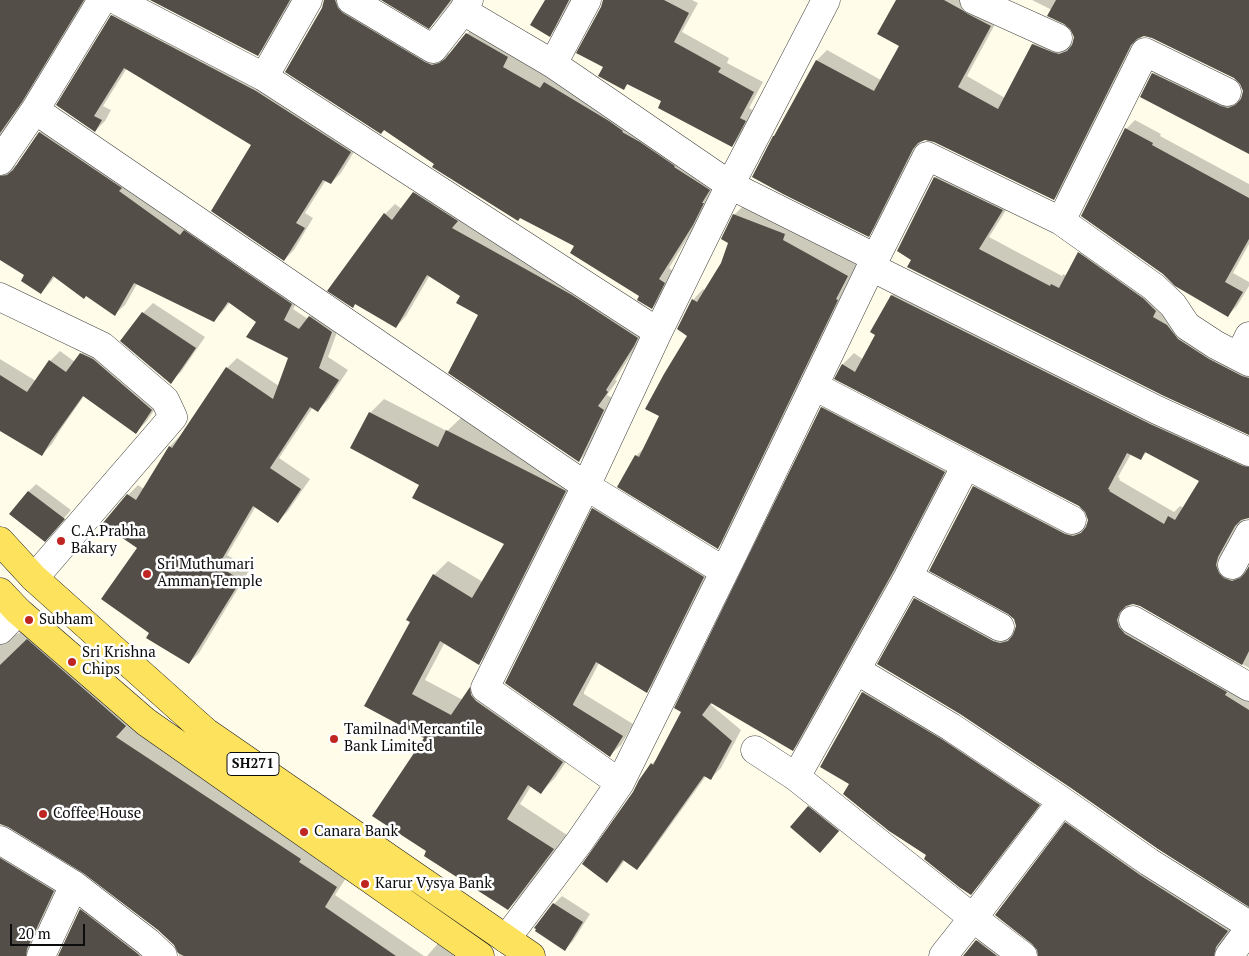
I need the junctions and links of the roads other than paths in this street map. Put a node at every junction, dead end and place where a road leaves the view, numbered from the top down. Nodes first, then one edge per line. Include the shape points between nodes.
1 (102, 0) edge
2 (116, 0) edge
3 (308, 0) edge
4 (351, 0) edge
5 (588, 0) edge
6 (826, 0) edge
7 (974, 0) edge
8 (466, 6) edge
9 (1058, 38) dead end
10 (553, 64) junction
11 (264, 77) junction
12 (1227, 92) dead end
13 (35, 110) junction
14 (0, 161) edge
15 (730, 185) junction
16 (1061, 221) junction
17 (873, 263) junction
18 (0, 297) edge
19 (658, 332) junction
20 (1246, 351) edge
21 (814, 386) junction
22 (1249, 452) edge
23 (966, 465) junction
24 (586, 486) junction
25 (1072, 520) dead end
26 (1249, 534) edge
27 (0, 541) edge
28 (1232, 564) dead end
29 (724, 571) junction
30 (908, 577) junction
31 (34, 578) junction
32 (6, 611) edge
33 (1132, 620) dead end
34 (1000, 627) dead end
35 (856, 670) junction
36 (1249, 687) edge
37 (756, 750) dead end
38 (796, 777) junction
39 (620, 784) junction
40 (1062, 801) junction
41 (0, 840) edge
42 (74, 885) junction
43 (973, 918) junction
44 (1249, 927) edge
45 (506, 939) junction
46 (41, 956) edge
47 (163, 956) edge
48 (480, 956) edge
49 (531, 956) edge
50 (943, 956) edge
51 (1023, 956) edge
52 (1229, 956) edge

1 - 13 street
2 - 11 street
3 - 11 street
4 - 8 street via 433,49
5 - 10 street
6 - 15 street
7 - 9 street
8 - 10 street
10 - 15 street
11 - 19 street
12 - 16 street via 1145,52
13 - 14 street
13 - 24 street
15 - 17 street
15 - 19 street
16 - 17 street via 928,156
16 - 20 street via 1154,287 1173,305 1187,326 1216,345
17 - 21 street
17 - 22 street via 1157,410
18 - 31 street via 102,346 165,400 173,417
19 - 24 street
21 - 23 street
21 - 29 street
23 - 25 street
23 - 30 street
24 - 29 street
24 - 39 street via 485,688
26 - 28 street
27 - 31 main road, SH271
29 - 39 street
30 - 34 street
30 - 35 street
31 - 45 main road, SH271 via 206,732
32 - 48 main road via 146,722
33 - 36 street
35 - 38 street
35 - 40 street via 951,727
37 - 38 street
38 - 43 street
39 - 45 street
40 - 43 street
40 - 44 street
41 - 42 street
42 - 46 street
42 - 47 street
43 - 50 street
43 - 51 street
44 - 52 street
45 - 49 main road, SH271

